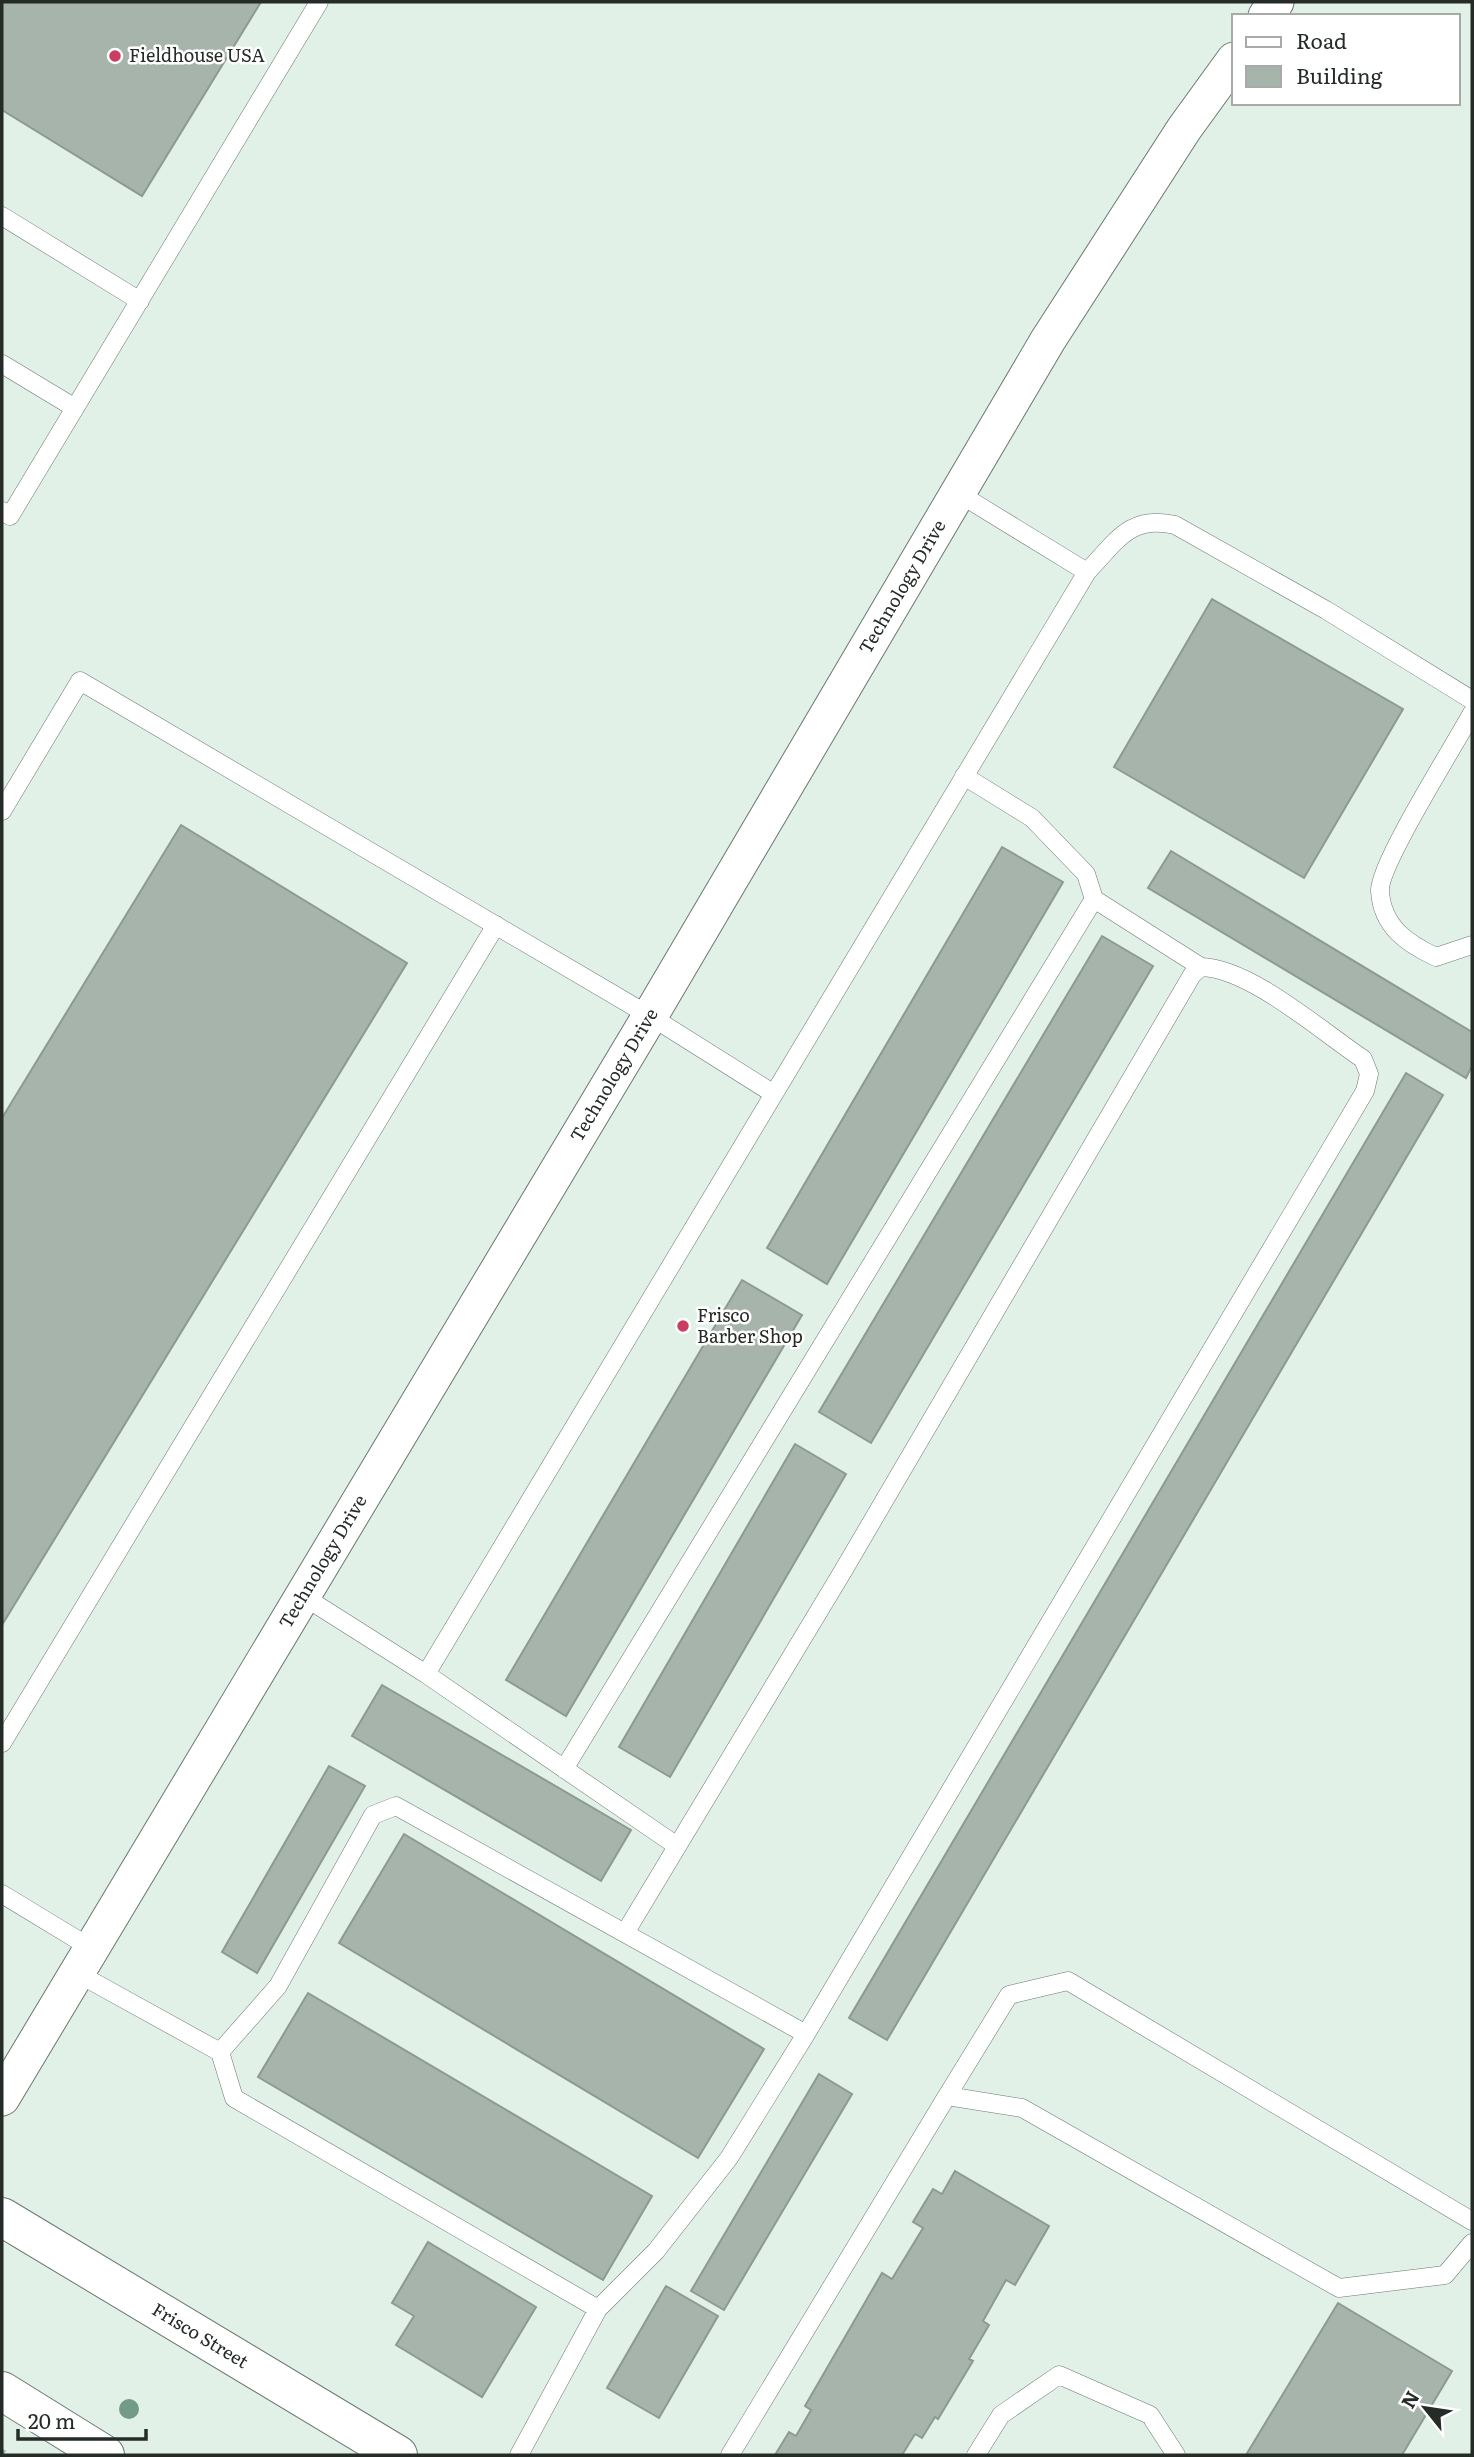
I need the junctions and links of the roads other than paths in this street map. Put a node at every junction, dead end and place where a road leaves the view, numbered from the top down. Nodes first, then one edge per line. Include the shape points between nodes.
1 (319, 2) edge
2 (1232, 63) edge
3 (2, 216) edge
4 (140, 301) junction
5 (2, 364) edge
6 (75, 408) junction
7 (958, 493) junction
8 (5, 519) edge
9 (1087, 572) junction
10 (1472, 700) edge
11 (1472, 713) edge
12 (964, 776) junction
13 (2, 811) edge
14 (1094, 899) junction
15 (496, 925) junction
16 (1472, 945) edge
17 (1201, 967) junction
18 (650, 1016) junction
19 (774, 1094) junction
20 (303, 1595) junction
21 (426, 1674) junction
22 (2, 1742) edge
23 (564, 1769) junction
24 (677, 1846) junction
25 (2, 1894) edge
26 (625, 1933) junction
27 (84, 1961) junction
28 (806, 2034) junction
29 (220, 2052) junction
30 (947, 2096) junction
31 (2, 2098) edge
32 (2, 2217) edge
33 (1472, 2221) edge
34 (1472, 2243) edge
35 (598, 2309) junction
36 (2, 2391) edge
37 (105, 2455) edge
38 (398, 2455) edge
39 (519, 2455) edge
40 (730, 2455) edge
41 (976, 2455) edge
42 (1175, 2455) edge

1 - 4 lane
2 - 7 street, Technology Drive via 1048,340
3 - 4 lane
4 - 6 lane
5 - 6 lane
6 - 8 lane
7 - 9 lane
7 - 18 street, Technology Drive
9 - 10 lane via 1125,531 1155,520 1175,525
9 - 12 lane
11 - 16 lane via 1408,827 1380,890 1396,933 1415,947 1436,957
12 - 14 lane via 1031,818 1086,874
12 - 19 lane
13 - 15 lane via 80,681
14 - 17 lane
14 - 23 lane
15 - 18 lane
15 - 22 lane
17 - 24 lane via 1192,975
17 - 28 lane via 1220,967 1245,978 1363,1059 1369,1074 1365,1091
18 - 19 lane
18 - 20 street, Technology Drive
19 - 21 lane
20 - 21 lane
20 - 27 street, Technology Drive
21 - 23 lane
23 - 24 lane
24 - 26 lane
25 - 27 lane
26 - 28 lane
26 - 29 lane via 396,1806 373,1815 278,1986
27 - 29 lane
27 - 31 street, Technology Drive
28 - 35 lane via 729,2158 656,2251
29 - 35 lane via 234,2098
30 - 33 lane via 1009,1995 1068,1981
30 - 34 lane via 1022,2108 1339,2288 1445,2275
30 - 40 lane
32 - 38 street, Frisco Street
35 - 39 lane
36 - 37 street
41 - 42 lane via 1001,2415 1059,2375 1150,2415

